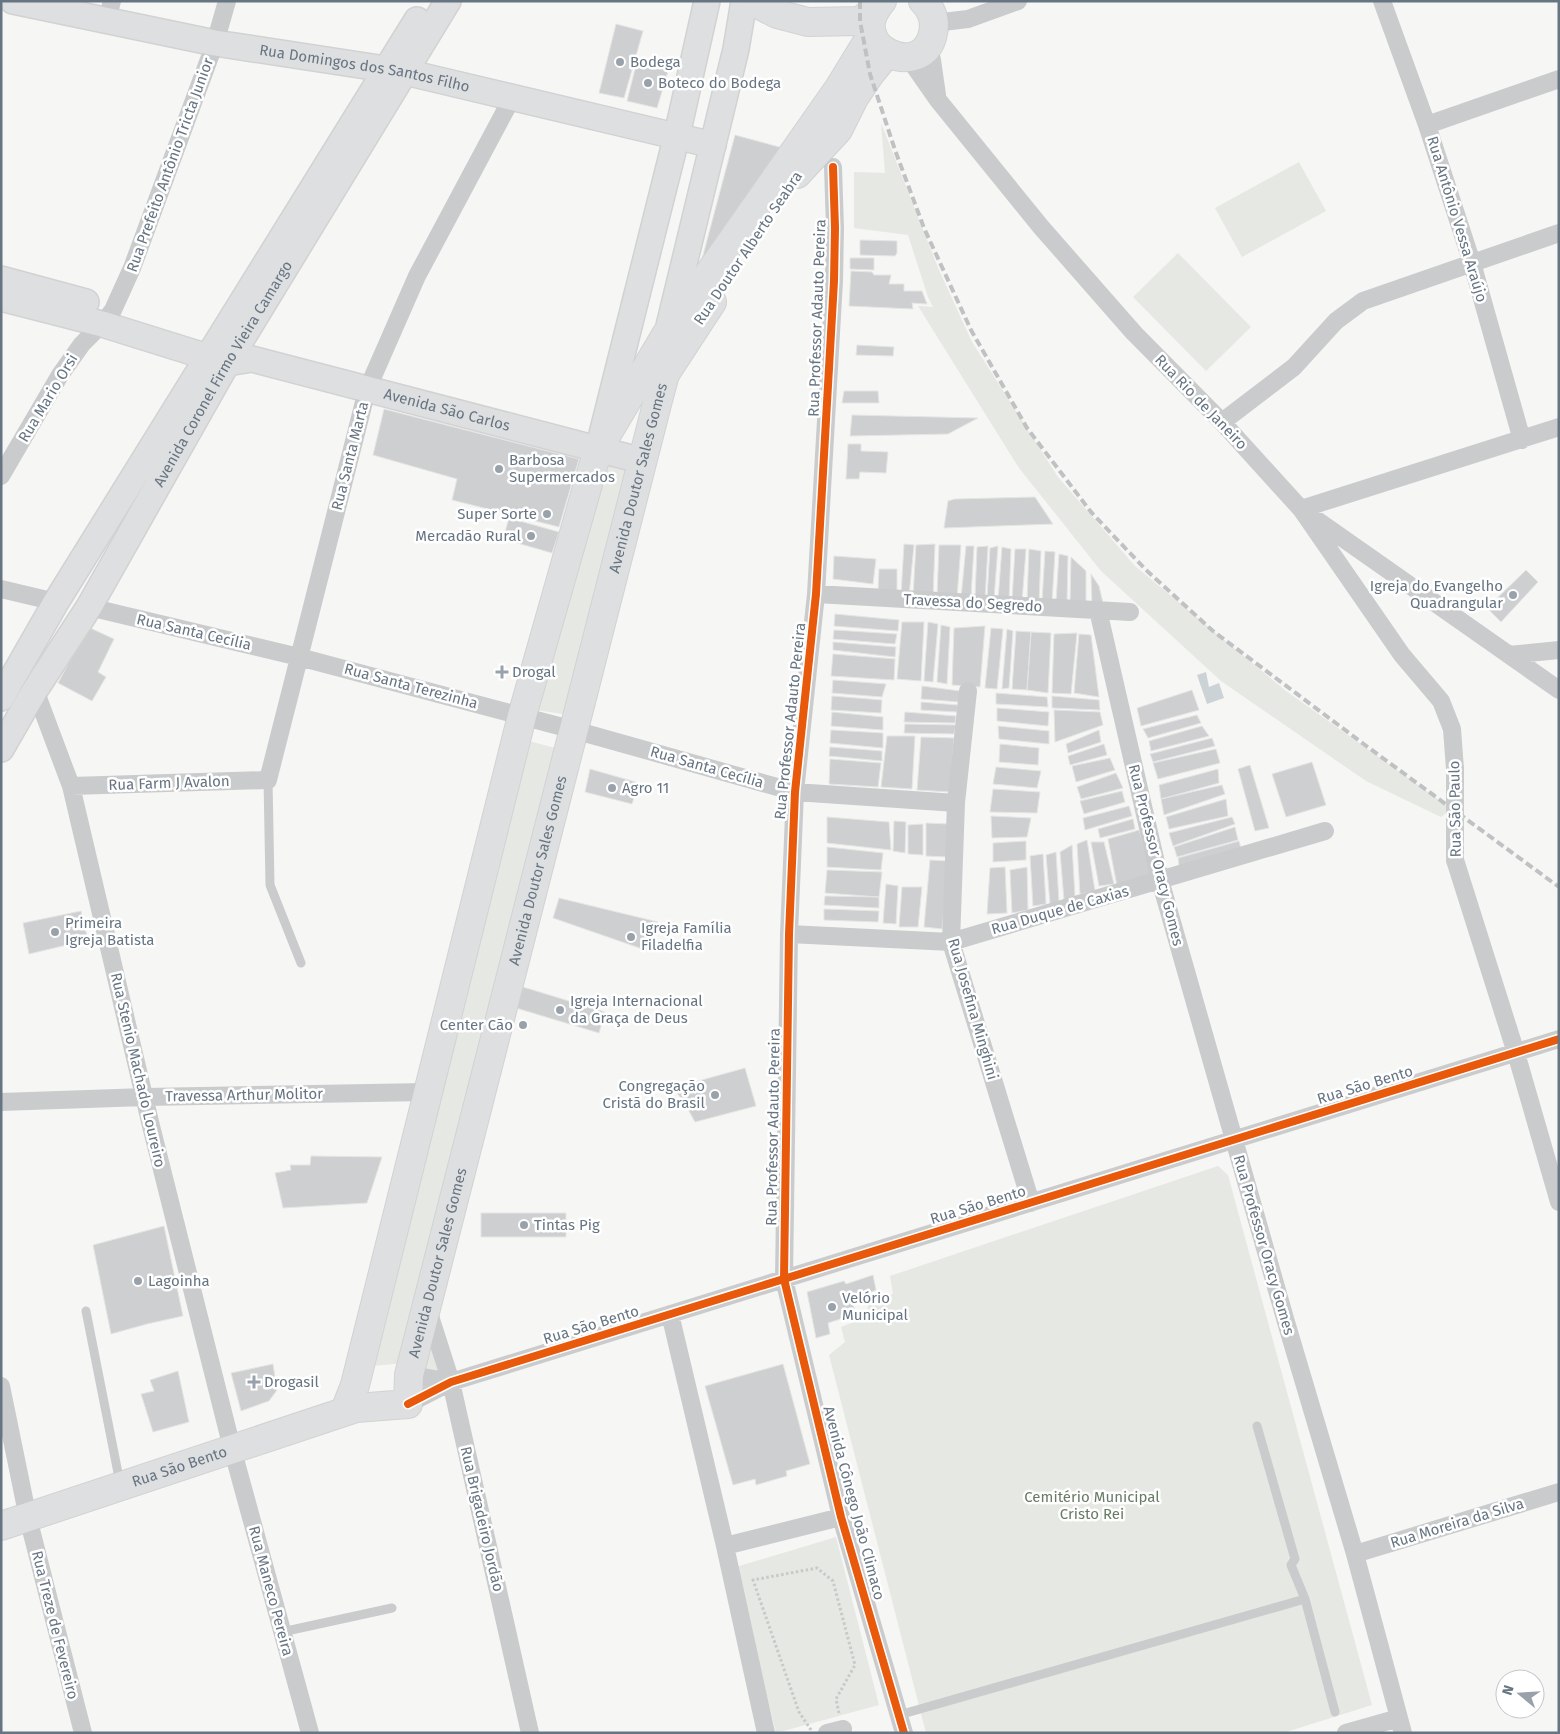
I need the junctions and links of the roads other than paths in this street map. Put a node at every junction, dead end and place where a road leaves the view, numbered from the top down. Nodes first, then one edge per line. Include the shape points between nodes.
1 (13, 1) edge
2 (227, 1) edge
3 (429, 1) edge
4 (448, 1) edge
5 (707, 1) edge
6 (744, 1) edge
7 (752, 1) edge
8 (1018, 1) edge
9 (1382, 1) edge
10 (109, 11) edge
11 (906, 23) edge
12 (215, 43) junction
13 (396, 71) junction
14 (1559, 79) edge
15 (839, 88) junction
16 (512, 98) junction
17 (1427, 125) junction
18 (677, 136) junction
19 (713, 145) junction
20 (829, 155) junction
21 (1559, 233) edge
22 (1472, 263) junction
23 (1, 279) edge
24 (1, 298) edge
25 (107, 317) junction
26 (666, 335) junction
27 (229, 353) junction
28 (665, 374) junction
29 (367, 390) junction
30 (1222, 422) junction
31 (1559, 428) edge
32 (1522, 440) junction
33 (598, 449) junction
34 (643, 461) junction
35 (1, 476) edge
36 (1301, 509) junction
37 (1, 589) edge
38 (816, 594) junction
39 (56, 602) junction
40 (89, 607) junction
41 (1098, 610) junction
42 (1130, 612) dead end
43 (1559, 650) edge
44 (1509, 655) junction
45 (299, 656) junction
46 (7, 688) edge
47 (36, 690) junction
48 (1559, 690) edge
49 (968, 691) dead end
50 (522, 716) junction
51 (574, 730) junction
52 (1, 749) edge
53 (268, 780) junction
54 (71, 786) junction
55 (795, 792) junction
56 (956, 803) junction
57 (1325, 831) dead end
58 (1160, 880) junction
59 (789, 934) junction
60 (951, 942) junction
61 (301, 963) dead end
62 (1559, 1039) edge
63 (1516, 1052) junction
64 (427, 1092) junction
65 (145, 1096) junction
66 (1, 1102) edge
67 (1234, 1140) junction
68 (1559, 1202) edge
69 (1031, 1203) junction
70 (784, 1279) junction
71 (427, 1307) junction
72 (86, 1311) dead end
73 (670, 1314) junction
74 (409, 1376) junction
75 (451, 1382) junction
76 (1, 1386) edge
77 (408, 1404) junction
78 (350, 1410) junction
79 (1257, 1426) dead end
80 (232, 1448) junction
81 (121, 1486) junction
82 (1559, 1492) edge
83 (841, 1517) junction
84 (28, 1518) junction
85 (1, 1526) edge
86 (725, 1546) junction
87 (1355, 1554) junction
88 (1305, 1599) junction
89 (392, 1608) dead end
90 (282, 1632) junction
91 (1335, 1712) dead end
92 (899, 1715) junction
93 (1401, 1726) edge
94 (83, 1733) edge
95 (310, 1733) edge
96 (530, 1733) edge
97 (766, 1733) edge
98 (904, 1733) edge
99 (1346, 1733) edge

1 - 10 main road, Rua Domingos dos Santos Filho
2 - 12 street, Rua Prefeito Antônio Tricta Junior
3 - 13 main road, Avenida Coronel Firmo Vieira Camargo
4 - 13 main road, Avenida Coronel Firmo Vieira Camargo
5 - 18 main road, Avenida Doutor Sales Gomes
6 - 19 main road, Avenida Doutor Sales Gomes
7 - 11 main road via 777,14 808,22
8 - 11 street via 968,20
9 - 17 street, Rua Antônio Vessa Araújo
10 - 12 main road, Rua Domingos dos Santos Filho
11 - 15 main road, Rua Doutor Alberto Seabra
11 - 20 main road, Rua Doutor Alberto Seabra via 854,98
11 - 30 street, Rua Rio de Janeiro via 938,100 1041,227 1134,333
12 - 13 main road, Rua Domingos dos Santos Filho
12 - 25 street, Rua Prefeito Antônio Tricta Junior via 132,268
13 - 16 main road, Rua Domingos dos Santos Filho
13 - 27 main road, Avenida Coronel Firmo Vieira Camargo
14 - 17 street
15 - 20 main road via 822,133
15 - 26 main road, Rua Doutor Alberto Seabra
16 - 18 main road, Rua Domingos dos Santos Filho
16 - 29 street, Rua Santa Marta via 417,276
17 - 22 street, Rua Antônio Vessa Araújo
18 - 19 main road, Rua Domingos dos Santos Filho
18 - 33 main road, Avenida Doutor Sales Gomes
19 - 26 main road, Avenida Doutor Sales Gomes
20 - 28 main road, Rua Doutor Alberto Seabra via 797,173
20 - 38 street, Rua Professor Adauto Pereira via 836,228
21 - 22 street
22 - 30 street via 1363,301 1336,321 1294,367
22 - 32 street, Rua Antônio Vessa Araújo
23 - 25 main road, Avenida São Carlos
24 - 25 main road, Avenida São Carlos
25 - 27 main road, Avenida São Carlos
25 - 35 street, Rua Mario Orsi via 60,375
26 - 28 main road, Avenida Doutor Sales Gomes
26 - 33 main road, Avenida Doutor Sales Gomes
27 - 29 main road, Avenida São Carlos
27 - 39 main road, Avenida Coronel Firmo Vieira Camargo
27 - 40 main road, Avenida Coronel Firmo Vieira Camargo
28 - 34 main road, Avenida Doutor Sales Gomes
29 - 33 main road, Avenida São Carlos
29 - 45 street, Rua Santa Marta
30 - 36 street, Rua Rio de Janeiro
31 - 32 street
32 - 36 street
33 - 34 main road, Avenida São Carlos
33 - 50 main road, Avenida Doutor Sales Gomes
34 - 51 main road, Avenida Doutor Sales Gomes
36 - 44 street, Rua Rio de Janeiro
36 - 63 street, Rua São Paulo, bridge via 1402,655 1441,701 1452,729 1455,860
37 - 39 street
38 - 41 street, Travessa do Segredo
38 - 55 street, Rua Professor Adauto Pereira
39 - 46 main road, Avenida Coronel Firmo Vieira Camargo
40 - 45 street, Rua Santa Cecília
40 - 47 main road, Avenida Coronel Firmo Vieira Camargo
41 - 42 street, Travessa do Segredo
41 - 58 street, Rua Professor Oracy Gomes
43 - 44 street
44 - 48 street
45 - 50 street, Rua Santa Terezinha
45 - 53 street, Rua Santa Marta
46 - 47 street
47 - 52 main road, Avenida Coronel Firmo Vieira Camargo
47 - 54 street, Rua Stenio Machado Loureiro
49 - 56 street, Rua Josefina Minghini
50 - 51 street, Rua Santa Cecília
50 - 64 main road, Avenida Doutor Sales Gomes
51 - 55 street, Rua Santa Cecília
51 - 71 main road, Avenida Doutor Sales Gomes
53 - 54 street, Rua Farm J Avalon
53 - 61 lane via 270,885
54 - 65 street, Rua Stenio Machado Loureiro
55 - 56 street, Rua Santa Cecília
55 - 59 street, Rua Professor Adauto Pereira
56 - 60 street, Rua Josefina Minghini
57 - 58 street, Rua Duque de Caxias
58 - 60 street, Rua Duque de Caxias
58 - 67 street, Rua Professor Oracy Gomes
59 - 60 street, Rua Duque de Caxias
59 - 70 street, Rua Professor Adauto Pereira
60 - 69 street, Rua Josefina Minghini
62 - 63 street, Rua São Bento
63 - 67 street, Rua São Bento
63 - 68 street, Rua São Paulo
64 - 65 street, Travessa Arthur Molitor
64 - 78 main road, Avenida Doutor Sales Gomes
65 - 66 street, Travessa Arthur Molitor
65 - 80 street, Rua Stenio Machado Loureiro
67 - 69 street, Rua São Bento
67 - 87 street, Rua Professor Oracy Gomes
69 - 70 street, Rua São Bento
70 - 73 street, Rua São Bento
70 - 83 street, Avenida Cônego João Climaco
71 - 74 main road, Avenida Doutor Sales Gomes
71 - 75 street, Rua Brigadeiro Jordão
72 - 81 lane
73 - 75 street, Rua São Bento
73 - 86 street
74 - 75 street, Rua São Bento
74 - 77 main road, Avenida Doutor Sales Gomes
74 - 78 main road, Rua São Bento via 375,1391
75 - 77 street, Rua São Bento
75 - 96 street, Rua Brigadeiro Jordão
76 - 84 street, Rua Treze de Fevereiro
77 - 78 main road, Rua São Bento
78 - 80 main road, Rua São Bento
79 - 88 lane via 1295,1559 1291,1565
80 - 81 main road, Rua São Bento
80 - 90 street, Rua Maneco Pereira
81 - 84 main road, Rua São Bento
82 - 87 street, Rua Moreira da Silva
83 - 86 street, Avenida Cônego João Climaco
83 - 92 street, Avenida Cônego João Climaco
84 - 85 main road, Rua São Bento
84 - 94 street, Rua Treze de Fevereiro
86 - 97 street
87 - 93 street, Rua Professor Oracy Gomes
88 - 91 lane
88 - 92 lane
89 - 90 lane
90 - 95 street, Rua Maneco Pereira
92 - 98 street, Avenida Cônego João Climaco
93 - 99 street

